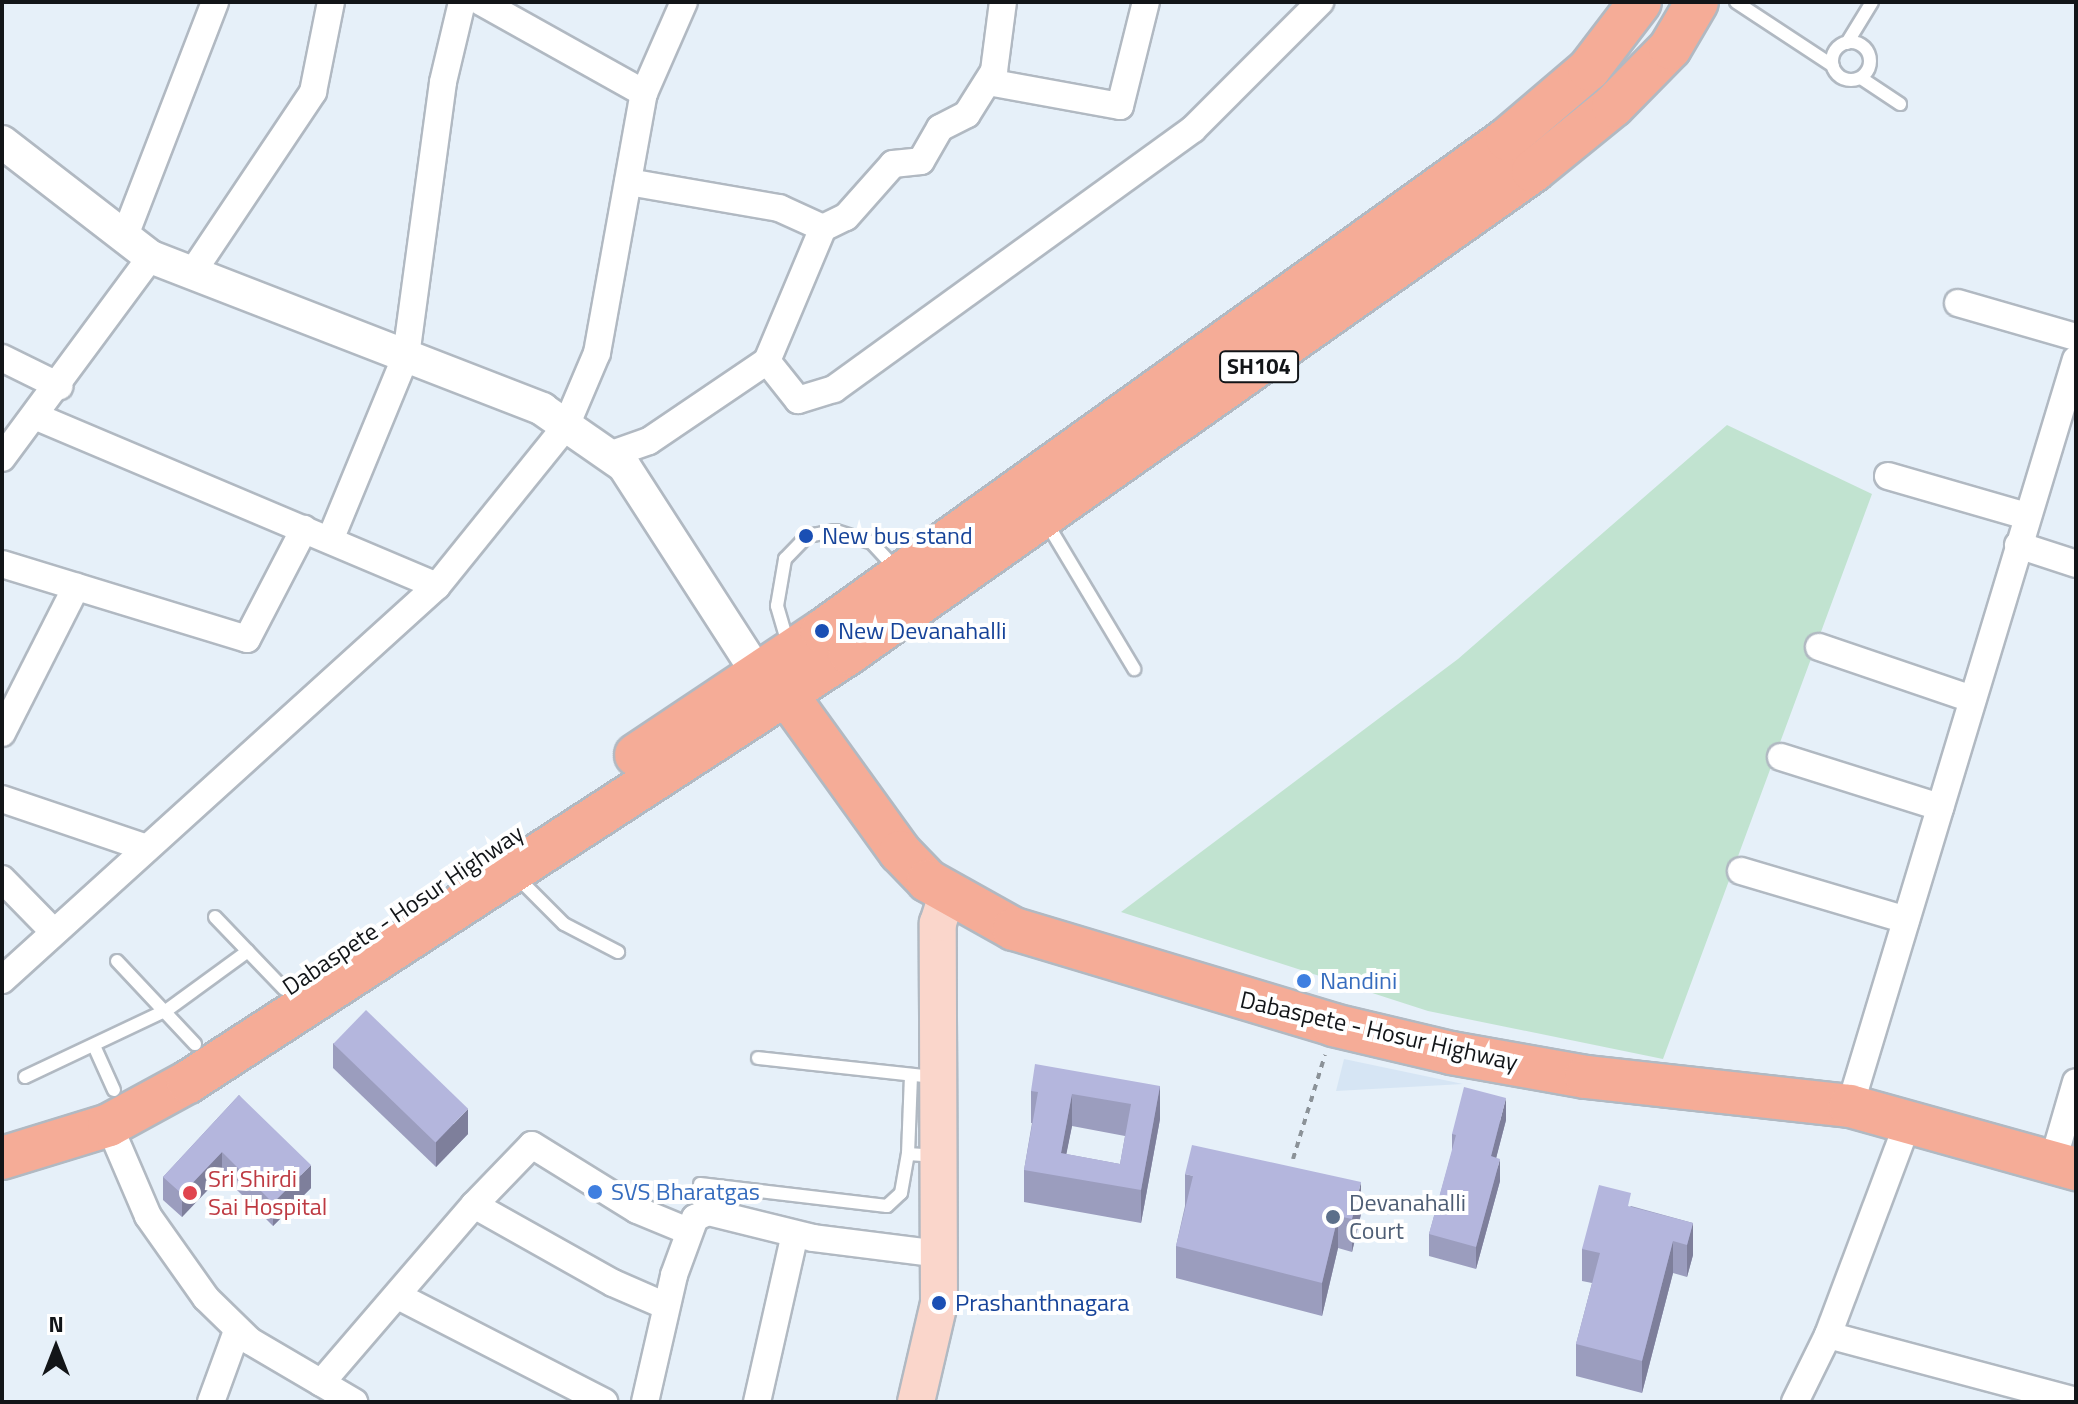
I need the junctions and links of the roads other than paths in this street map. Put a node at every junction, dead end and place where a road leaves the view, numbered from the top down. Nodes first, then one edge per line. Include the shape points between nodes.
1 (215, 2) edge
2 (331, 2) edge
3 (462, 2) edge
4 (481, 2) edge
5 (684, 2) edge
6 (1003, 2) edge
7 (1146, 2) edge
8 (1320, 2) edge
9 (1640, 2) edge
10 (1697, 2) edge
11 (1736, 2) edge
12 (1872, 2) edge
13 (1847, 43) junction
14 (1833, 66) junction
15 (1861, 78) junction
16 (988, 82) junction
17 (644, 93) junction
18 (1900, 104) dead end
19 (2, 142) edge
20 (628, 182) junction
21 (823, 228) junction
22 (124, 238) junction
23 (151, 257) junction
24 (192, 273) junction
25 (1958, 303) dead end
26 (2076, 337) edge
27 (406, 356) junction
28 (2, 358) edge
29 (2076, 359) edge
30 (767, 361) junction
31 (59, 386) junction
32 (37, 417) junction
33 (566, 426) junction
34 (609, 455) junction
35 (2, 458) edge
36 (1888, 476) dead end
37 (2027, 516) junction
38 (1044, 517) junction
39 (304, 529) junction
40 (330, 540) junction
41 (2018, 545) junction
42 (2, 564) edge
43 (2076, 564) edge
44 (901, 574) junction
45 (437, 586) junction
46 (76, 587) junction
47 (1819, 647) dead end
48 (1134, 669) dead end
49 (793, 670) junction
50 (1972, 699) junction
51 (2, 733) edge
52 (1781, 757) dead end
53 (2, 799) edge
54 (1940, 807) junction
55 (144, 847) junction
56 (509, 869) junction
57 (1741, 871) dead end
58 (2, 879) edge
59 (947, 895) junction
60 (215, 917) dead end
61 (1906, 920) junction
62 (52, 930) junction
63 (248, 951) junction
64 (618, 952) dead end
65 (117, 961) dead end
66 (2, 980) edge
67 (284, 989) junction
68 (167, 1010) junction
69 (195, 1044) junction
70 (95, 1048) junction
71 (758, 1058) dead end
72 (927, 1076) junction
73 (25, 1077) dead end
74 (2076, 1082) edge
75 (107, 1105) junction
76 (1850, 1106) junction
77 (1909, 1120) junction
78 (2, 1132) edge
79 (925, 1156) junction
80 (2, 1158) edge
81 (2064, 1165) edge
82 (700, 1184) dead end
83 (474, 1205) junction
84 (688, 1231) junction
85 (795, 1234) junction
86 (940, 1254) junction
87 (398, 1296) junction
88 (666, 1306) junction
89 (237, 1331) junction
90 (1828, 1335) junction
91 (322, 1390) edge
92 (2076, 1401) edge
93 (211, 1402) edge
94 (354, 1402) edge
95 (604, 1402) edge
96 (645, 1402) edge
97 (757, 1402) edge
98 (916, 1402) edge
99 (1795, 1402) edge

1 - 22 street
2 - 24 street via 313,92
3 - 27 street via 443,82
4 - 17 street
5 - 17 street
6 - 16 street
7 - 16 street via 1120,106
8 - 30 street via 1193,129 834,389 798,400
9 - 44 main road, SH104 via 1589,69 1507,139
10 - 38 main road, SH104 via 1670,48 1533,171
11 - 14 lane
12 - 13 lane
13 - 14 lane via 1834,54
13 - 15 lane via 1868,51 1869,69
14 - 15 lane via 1844,78
15 - 18 lane
16 - 21 street via 967,114 940,128 921,161 893,164 846,217
17 - 20 street
19 - 22 street
20 - 21 street via 779,208
20 - 33 street via 597,353
21 - 30 street
22 - 23 street
23 - 24 street
23 - 31 street
24 - 27 street
25 - 26 street
27 - 33 street via 542,409
27 - 40 street
28 - 31 street
29 - 37 street
30 - 34 street via 649,441
31 - 32 street
32 - 35 street
32 - 39 street
33 - 34 street
33 - 45 street
34 - 49 street via 624,466
36 - 37 street
37 - 41 street
38 - 48 lane
38 - 49 main road, SH104
39 - 40 street
39 - 46 street via 247,639
40 - 45 street
41 - 43 street
41 - 50 street
42 - 46 street
44 - 49 main road, SH104
44 - 49 lane via 872,543 836,531 807,536 785,559 777,606
45 - 55 street via 241,767
46 - 51 street
47 - 50 street
49 - 56 main road, Dabaspete - Hosur Highway
49 - 59 main road, Dabaspete - Hosur Highway via 900,852
49 - 67 main road, Dabaspete - Hosur Highway
50 - 54 street
52 - 54 street
53 - 55 street
54 - 61 street
55 - 62 street
56 - 64 lane via 564,924
56 - 75 main road, Dabaspete - Hosur Highway via 188,1082
57 - 61 street
58 - 62 street
59 - 72 main road via 938,923
59 - 76 main road, Dabaspete - Hosur Highway via 1014,929 1101,959 1333,1025 1586,1077
60 - 63 lane
61 - 76 street
62 - 66 street
63 - 67 lane
63 - 68 lane
65 - 68 lane
67 - 69 main road, Dabaspete - Hosur Highway
68 - 69 lane
68 - 70 lane
69 - 75 main road, Dabaspete - Hosur Highway
70 - 73 lane
70 - 75 lane
71 - 72 lane
72 - 79 main road
74 - 81 street
75 - 78 main road, Dabaspete - Hosur Highway
75 - 80 main road, Dabaspete - Hosur Highway
75 - 89 street via 148,1216 206,1298
76 - 77 main road, Dabaspete - Hosur Highway
77 - 81 main road, Dabaspete - Hosur Highway
77 - 90 street
79 - 82 lane via 887,1206
79 - 86 main road
83 - 84 street via 532,1145 637,1210
83 - 87 street
83 - 88 street via 613,1283
84 - 85 street via 695,1218 708,1212
84 - 88 street
85 - 86 street
85 - 97 street
86 - 98 main road via 939,1303
87 - 91 street
87 - 95 street
88 - 96 street
89 - 91 street
89 - 93 street
90 - 92 street
90 - 99 street
91 - 94 street

